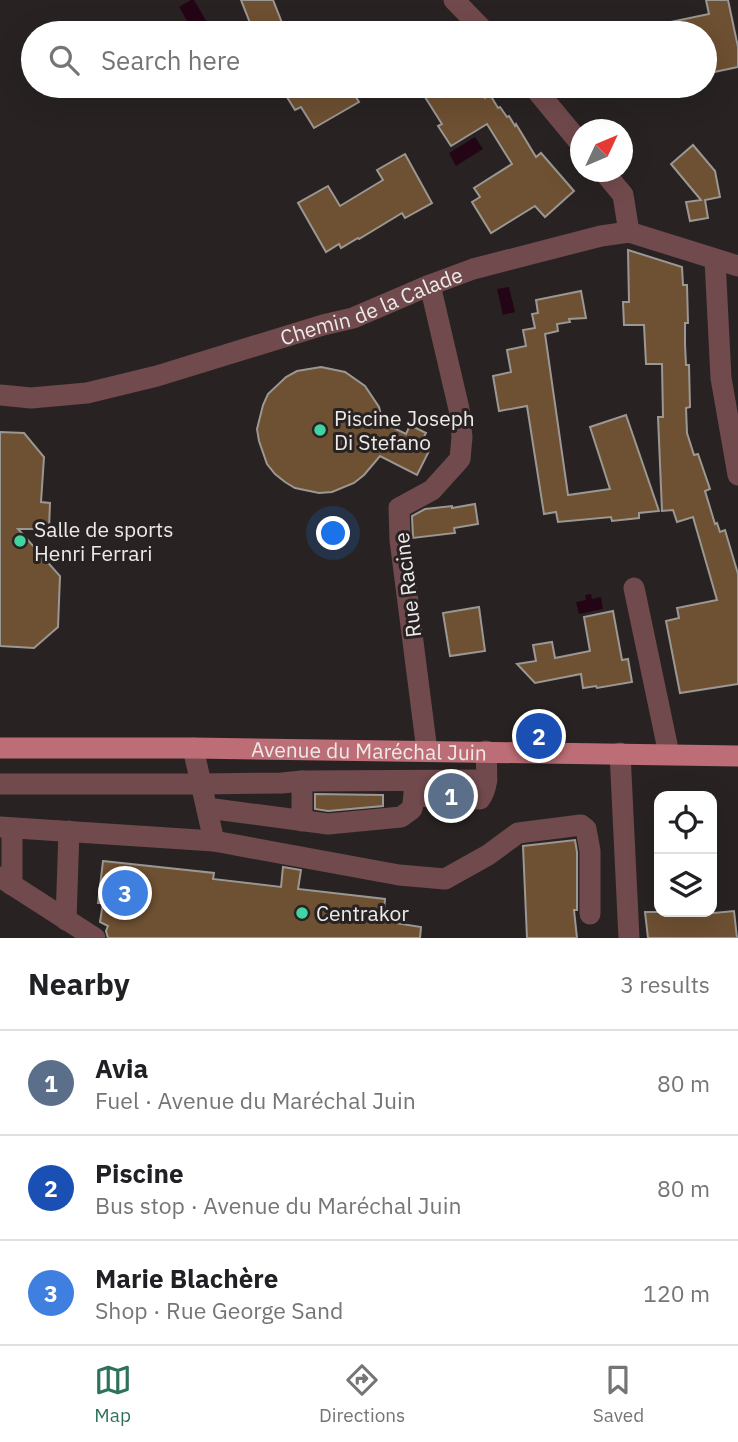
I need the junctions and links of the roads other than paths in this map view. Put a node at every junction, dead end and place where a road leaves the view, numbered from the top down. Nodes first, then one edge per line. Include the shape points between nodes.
1 (454, 0) edge
2 (474, 21) edge
3 (543, 98) edge
4 (570, 132) edge
5 (612, 182) edge
6 (629, 232) junction
7 (715, 260) junction
8 (738, 266) edge
9 (430, 285) junction
10 (730, 378) edge
11 (0, 395) edge
12 (738, 475) edge
13 (634, 587) dead end
14 (0, 748) edge
15 (193, 748) junction
16 (427, 751) junction
17 (485, 751) junction
18 (620, 753) junction
19 (669, 754) junction
20 (738, 756) edge
21 (292, 782) junction
22 (0, 784) edge
23 (201, 784) junction
24 (414, 789) junction
25 (207, 808) junction
26 (293, 819) junction
27 (6, 828) edge
28 (69, 831) junction
29 (214, 841) junction
30 (6, 881) edge
31 (590, 914) dead end
32 (66, 920) junction
33 (95, 938) edge
34 (629, 938) edge

1 - 2 street
3 - 4 street
5 - 6 street via 623,195
6 - 7 street, Chemin de la Calade
6 - 9 street, Chemin de la Calade via 473,268
7 - 8 street, Chemin de la Calade
7 - 10 street
9 - 11 street, Chemin de la Calade via 352,318 157,376 87,393 31,398
9 - 16 street, Rue Racine via 462,437 460,459 432,489 399,508
10 - 12 street
13 - 19 street
14 - 15 main road, Avenue du Maréchal Juin
15 - 16 main road, Avenue du Maréchal Juin
15 - 23 street
16 - 17 main road, Avenue du Maréchal Juin
17 - 18 main road, Avenue du Maréchal Juin
17 - 24 street via 486,791 480,799
18 - 19 main road, Avenue du Maréchal Juin
18 - 34 street
19 - 20 main road, Avenue du Maréchal Juin
21 - 23 street
21 - 24 street
21 - 26 street
22 - 23 street
23 - 25 street
24 - 26 street via 412,809 401,817 328,824
25 - 26 street
25 - 29 street
27 - 28 street
27 - 30 street
28 - 29 street
28 - 32 street
29 - 31 street via 399,876 445,879 518,833 581,825 590,850
30 - 32 street
32 - 33 street

